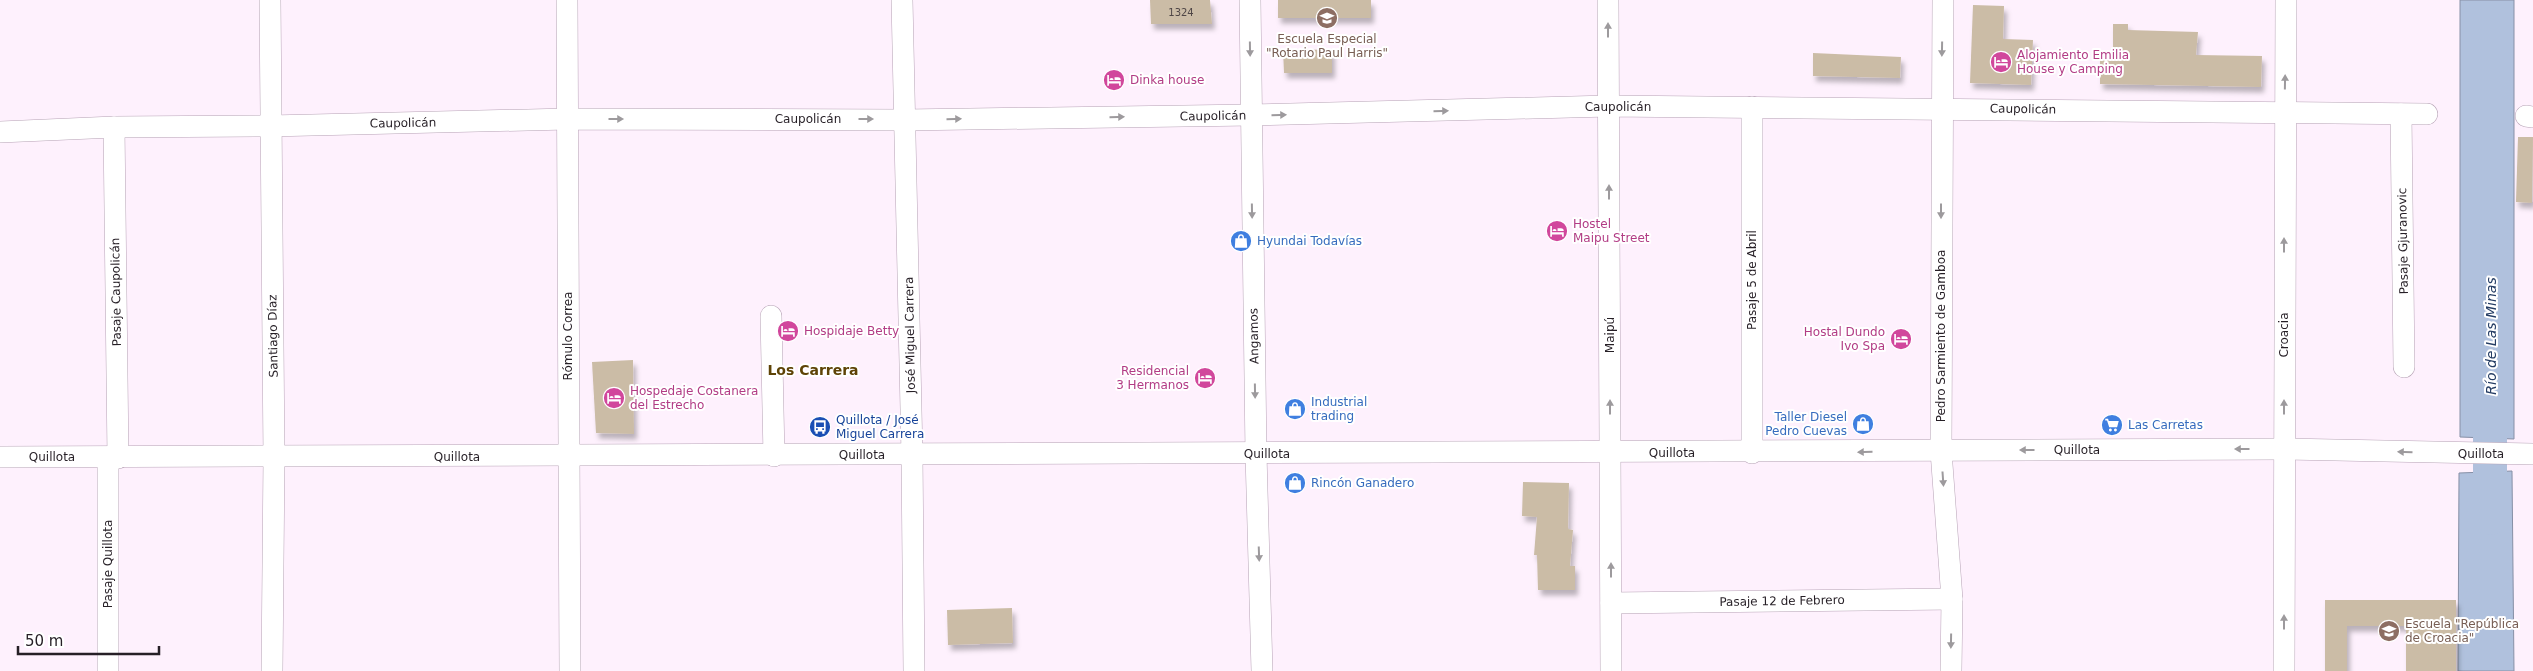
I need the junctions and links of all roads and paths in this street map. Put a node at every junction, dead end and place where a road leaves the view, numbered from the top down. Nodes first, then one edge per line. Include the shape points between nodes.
1 (270, 0) edge
2 (567, 0) edge
3 (902, 0) edge
4 (1250, 0) edge
5 (1608, 0) edge
6 (1943, 0) edge
7 (2286, 0) edge
8 (1609, 106) junction
9 (1752, 107) junction
10 (1941, 108) junction
11 (2284, 111) junction
12 (2401, 114) junction
13 (2427, 114) dead end
14 (1251, 115) junction
15 (568, 119) junction
16 (905, 120) junction
17 (270, 126) junction
18 (114, 127) junction
19 (0, 132) edge
20 (771, 316) dead end
21 (2404, 367) dead end
22 (2284, 449) junction
23 (1941, 451) junction
24 (1752, 452) junction
25 (1610, 453) junction
26 (1256, 454) junction
27 (2528, 454) edge
28 (912, 455) junction
29 (569, 456) junction
30 (774, 456) junction
31 (0, 457) edge
32 (113, 458) junction
33 (274, 458) junction
34 (1952, 599) junction
35 (1611, 603) junction
36 (108, 671) edge
37 (272, 671) edge
38 (570, 671) edge
39 (914, 671) edge
40 (1262, 671) edge
41 (1611, 671) edge
42 (1951, 671) edge
43 (2284, 671) edge

1 - 17 street, Santiago Díaz
2 - 15 street, Rómulo Correa
3 - 16 street, José Miguel Carrera
4 -> 14 street, Angamos
8 -> 5 street, Maipú
6 -> 10 street, Pedro Sarmiento de Gamboa
11 -> 7 street, Croacia
8 - 9 street, Caupolicán
14 -> 8 street, Caupolicán
25 -> 8 street, Maipú
9 - 10 street, Caupolicán
9 - 24 street, Pasaje 5 de Abril
10 - 11 street, Caupolicán
10 -> 23 street, Pedro Sarmiento de Gamboa
11 - 12 street, Caupolicán
22 -> 11 street, Croacia
12 - 13 street, Caupolicán
12 - 21 street, Pasaje Gjuranovic
16 -> 14 street, Caupolicán
14 -> 26 street, Angamos
15 -> 16 street, Caupolicán
15 - 17 street, Caupolicán
15 - 29 street, Rómulo Correa
16 - 28 street, José Miguel Carrera
17 - 18 street, Caupolicán
17 - 33 street, Santiago Díaz
18 - 19 street, Caupolicán
18 - 32 street, Pasaje Caupolicán
20 - 30 street
22 -> 23 street, Quillota
27 -> 22 street, Quillota
43 -> 22 street, Croacia
23 -> 24 street, Quillota
23 -> 34 street, Pedro Sarmiento de Gamboa
24 - 25 street, Quillota
25 - 26 street, Quillota
35 -> 25 street, Maipú
26 - 28 street, Quillota
26 -> 40 street, Angamos
28 - 30 street, Quillota
28 - 39 street, José Miguel Carrera
29 - 30 street, Quillota
29 - 33 street, Quillota
29 - 38 street, Rómulo Correa
31 - 32 street, Quillota
32 - 33 street, Quillota
32 - 36 street, Pasaje Quillota
33 - 37 street, Santiago Díaz
34 - 35 street, Pasaje 12 de Febrero
34 -> 42 street, Pedro Sarmiento de Gamboa
35 - 41 street, Maipú

